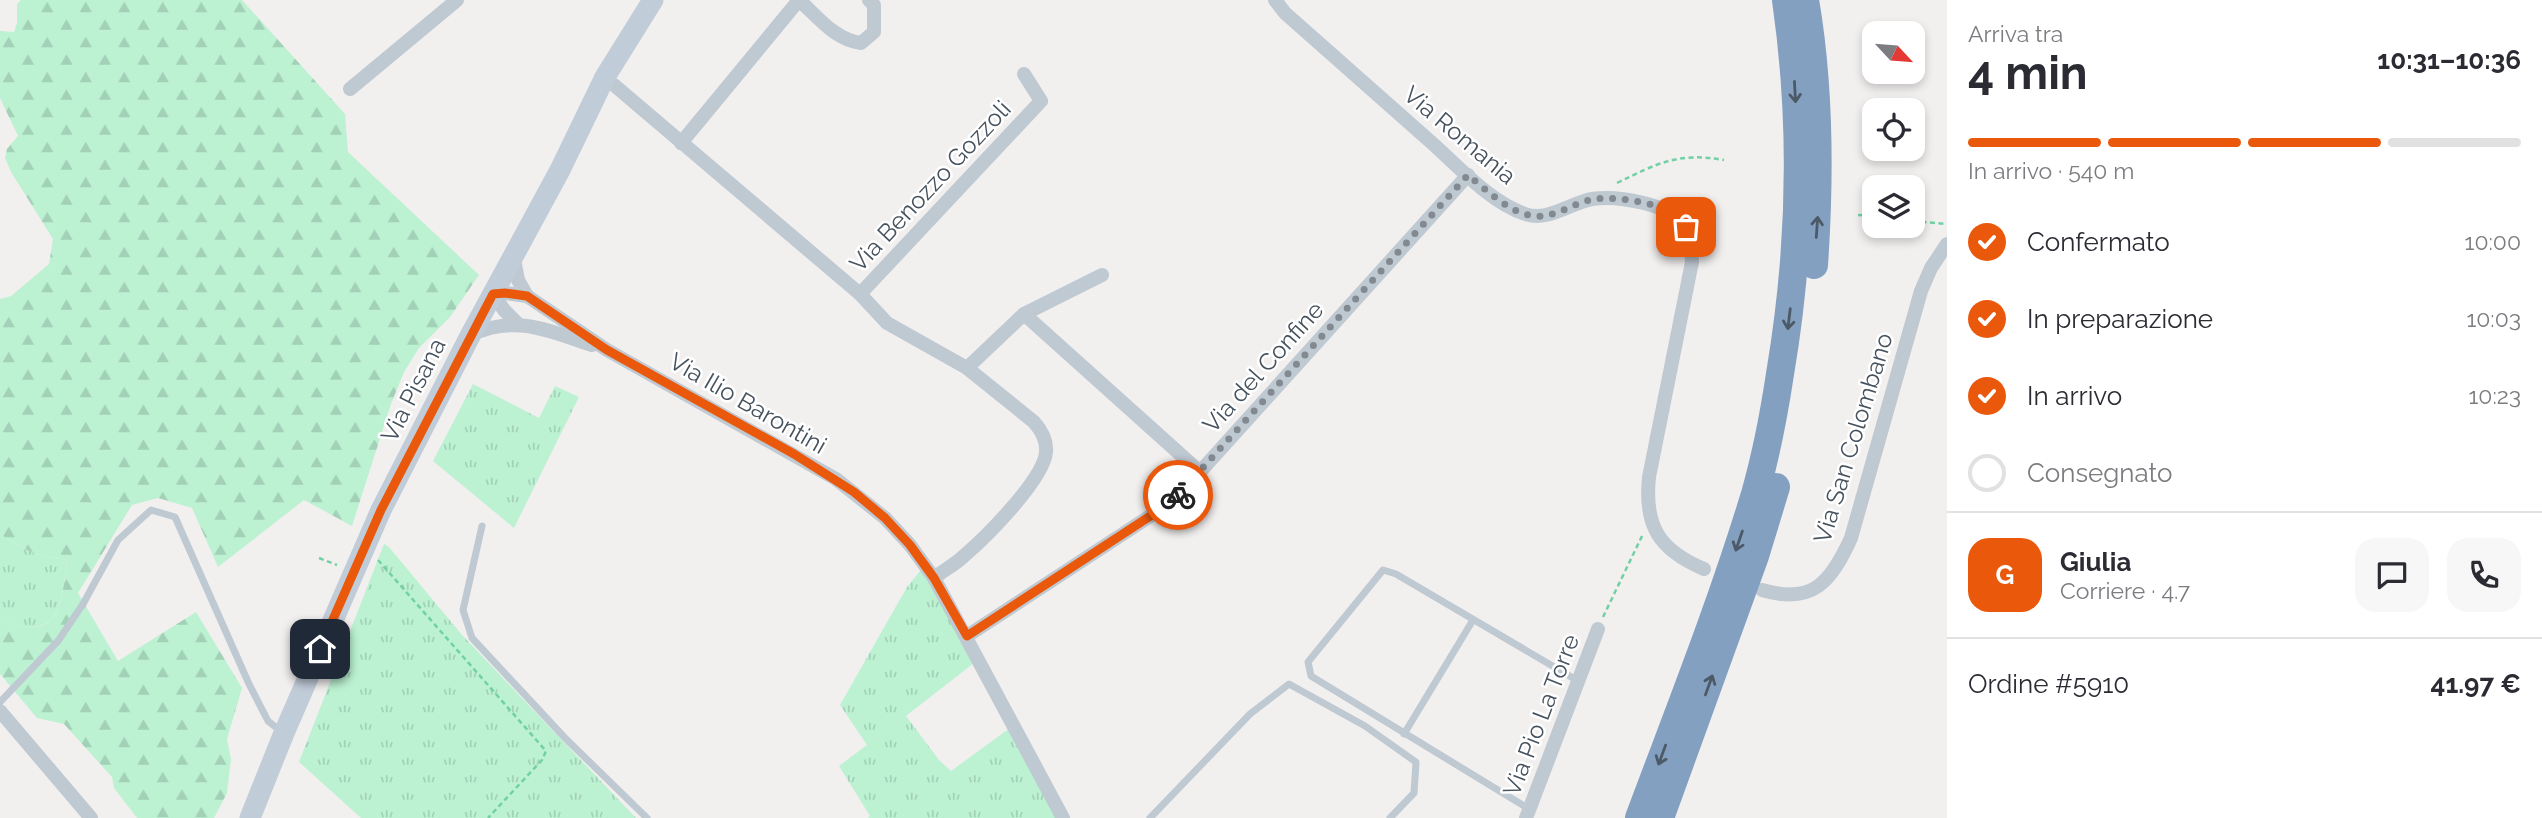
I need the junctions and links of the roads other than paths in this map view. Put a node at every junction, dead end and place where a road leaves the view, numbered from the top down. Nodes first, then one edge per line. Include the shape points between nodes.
1 (457, 0) edge
2 (653, 0) edge
3 (869, 0) edge
4 (1275, 0) edge
5 (1786, 0) edge
6 (1805, 0) edge
7 (1024, 74) dead end
8 (614, 85) dead end
9 (350, 89) dead end
10 (681, 144) junction
11 (1468, 175) junction
12 (1947, 244) edge
13 (514, 259) junction
14 (1102, 275) dead end
15 (493, 294) junction
16 (860, 294) junction
17 (527, 296) junction
18 (1024, 314) junction
19 (519, 324) junction
20 (470, 336) junction
21 (607, 350) junction
22 (967, 368) junction
23 (1200, 472) junction
24 (482, 526) dead end
25 (1704, 569) dead end
26 (934, 578) junction
27 (1762, 590) dead end
28 (1473, 620) junction
29 (1598, 629) dead end
30 (967, 636) junction
31 (1578, 681) junction
32 (0, 702) edge
33 (0, 711) edge
34 (284, 733) junction
35 (1404, 734) junction
36 (1528, 813) edge
37 (90, 818) edge
38 (250, 818) edge
39 (647, 818) edge
40 (1063, 818) edge
41 (1150, 818) edge
42 (1390, 818) edge
43 (1639, 818) edge
44 (1660, 818) edge

1 - 9 street
2 - 13 main road, Via Pisana via 604,77
3 - 10 street via 874,5 874,32 861,43 838,36 799,0
4 - 11 street, Via Romania
5 -> 43 highway via 1799,175 1795,269 1775,407 1755,492
44 -> 6 highway via 1755,556 1794,408 1818,215 1816,115
7 - 16 street, Via Benozzo Gozzoli via 1041,101
8 - 10 street, Via Benozzo Gozzoli
10 - 16 street, Via Benozzo Gozzoli
11 - 23 street, Via del Confine
11 - 25 street, Via Romania via 1503,203 1529,215 1592,199 1623,199 1662,209 1686,227 1692,262 1646,502 1658,536 1669,549
12 - 27 street, Via San Colombano via 1921,291 1843,556 1833,573 1805,594
13 - 15 main road, Via Pisana
13 - 17 street
14 - 18 street
15 - 17 street
15 - 19 street
15 - 20 main road, Via Pisana
16 - 22 street, Via Benozzo Gozzoli via 887,323
17 - 21 street, Via Ilio Barontini
18 - 22 street
18 - 23 street
19 - 20 street, Via Ilio Barontini via 491,327
19 - 21 street, Via Ilio Barontini
20 - 34 main road, Via Pisana via 364,544
21 - 26 street, Via Ilio Barontini via 854,492 885,518
22 - 26 street, Via Benozzo Gozzoli via 1038,427 1044,436 1045,456 1039,474 1005,513 972,549
23 - 30 street, Via del Confine via 1161,509
24 - 39 lane via 463,610 472,638
26 - 30 street, Via Ilio Barontini
28 - 31 lane
28 - 35 lane
28 - 35 lane via 1383,570 1308,662 1311,676
29 - 31 street, Via Pio La Torre
30 - 40 street, Via Ilio Barontini
31 - 36 street, Via Pio La Torre
32 - 34 lane via 58,642 118,540 151,510 175,517 249,684 268,721
33 - 37 street
34 - 38 main road, Via Pisana
35 - 36 lane
41 - 42 lane via 1250,714 1289,684 1365,726 1416,762 1414,793

